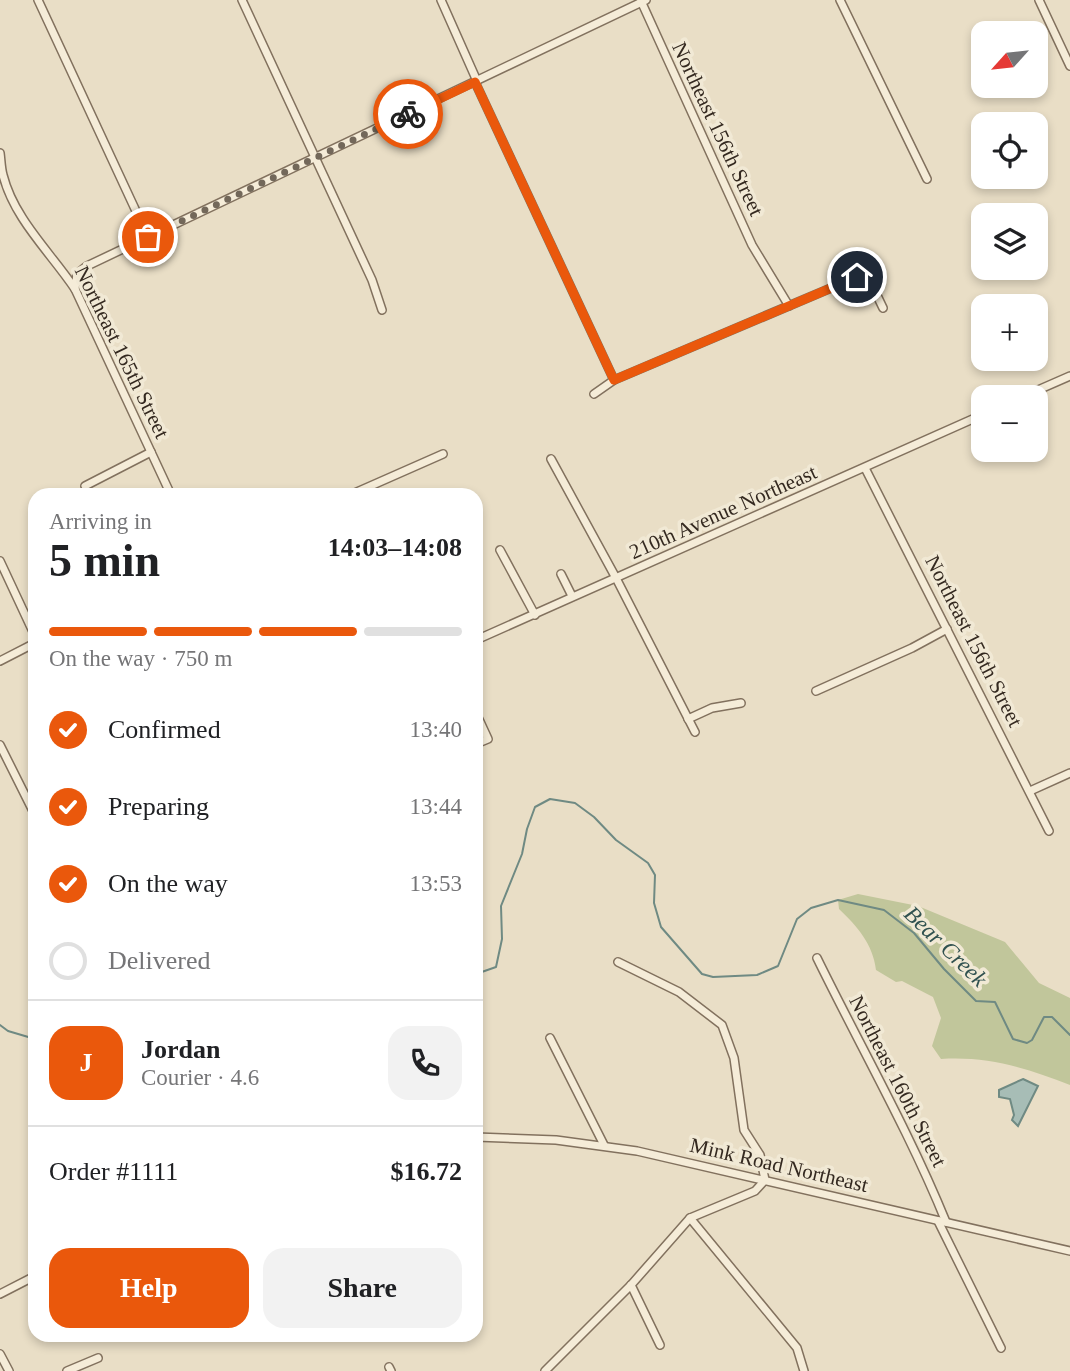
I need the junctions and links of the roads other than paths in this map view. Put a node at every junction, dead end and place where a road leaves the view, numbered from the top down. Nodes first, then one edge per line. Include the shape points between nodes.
1 (38, 0) edge
2 (242, 0) edge
3 (441, 0) edge
4 (840, 0) edge
5 (1039, 0) edge
6 (643, 1) edge
7 (1070, 66) edge
8 (476, 81) junction
9 (0, 153) edge
10 (315, 158) junction
11 (927, 179) dead end
12 (148, 237) junction
13 (75, 289) junction
14 (789, 306) junction
15 (883, 308) dead end
16 (382, 310) dead end
17 (1070, 376) edge
18 (614, 380) junction
19 (1048, 386) edge
20 (594, 394) dead end
21 (971, 420) edge
22 (151, 452) junction
23 (443, 454) dead end
24 (551, 459) dead end
25 (865, 468) junction
26 (85, 486) dead end
27 (168, 488) edge
28 (366, 488) edge
29 (500, 550) dead end
30 (0, 562) edge
31 (561, 574) dead end
32 (616, 578) junction
33 (572, 596) junction
34 (534, 615) junction
35 (28, 621) edge
36 (947, 629) junction
37 (483, 637) edge
38 (28, 647) edge
39 (0, 661) edge
40 (816, 691) dead end
41 (741, 703) dead end
42 (688, 719) junction
43 (695, 732) dead end
44 (0, 745) edge
45 (1070, 773) edge
46 (1030, 791) junction
47 (28, 801) edge
48 (1049, 831) dead end
49 (817, 958) dead end
50 (618, 962) dead end
51 (550, 1038) dead end
52 (483, 1137) edge
53 (604, 1145) junction
54 (765, 1180) junction
55 (690, 1218) junction
56 (942, 1221) junction
57 (1070, 1251) edge
58 (28, 1280) edge
59 (631, 1285) junction
60 (0, 1294) edge
61 (660, 1345) dead end
62 (1001, 1348) dead end
63 (0, 1354) edge
64 (97, 1358) dead end
65 (9, 1371) edge
66 (67, 1371) edge
67 (545, 1371) edge
68 (804, 1371) edge

1 - 12 street
2 - 10 street
3 - 8 street
4 - 11 street
5 - 7 street
6 - 8 street
6 - 14 street, Northeast 156th Street via 752,245
8 - 10 street
8 - 18 street
9 - 13 street, Northeast 165th Street via 3,175 29,228
10 - 12 street
10 - 16 street
12 - 13 street via 80,270
13 - 22 street, Northeast 165th Street
14 - 15 street via 864,277
14 - 18 street
17 - 19 street
18 - 20 street
21 - 25 street, 210th Avenue Northeast
22 - 26 street
22 - 27 street, Northeast 165th Street
23 - 28 street
24 - 32 street
25 - 32 street, 210th Avenue Northeast
25 - 36 street, Northeast 156th Street
29 - 34 street
30 - 35 street
31 - 33 street
32 - 33 street, 210th Avenue Northeast
32 - 42 street
33 - 34 street, 210th Avenue Northeast
34 - 37 street, 210th Avenue Northeast
36 - 40 street
36 - 46 street, Northeast 156th Street
38 - 39 street
41 - 42 street via 712,708
42 - 43 street
44 - 47 street
45 - 46 street
46 - 48 street, Northeast 156th Street
49 - 56 street, Northeast 160th Street via 920,1159
50 - 54 street via 679,992 722,1025 734,1058 744,1130 760,1155
51 - 53 street
52 - 53 street, Mink Road Northeast
53 - 54 street, Mink Road Northeast
54 - 55 street via 755,1191
54 - 56 street, Mink Road Northeast
55 - 59 street
55 - 68 street via 797,1348
56 - 57 street, Mink Road Northeast
56 - 62 street, Northeast 160th Street
58 - 60 street
59 - 61 street
59 - 67 street
63 - 65 street
64 - 66 street

